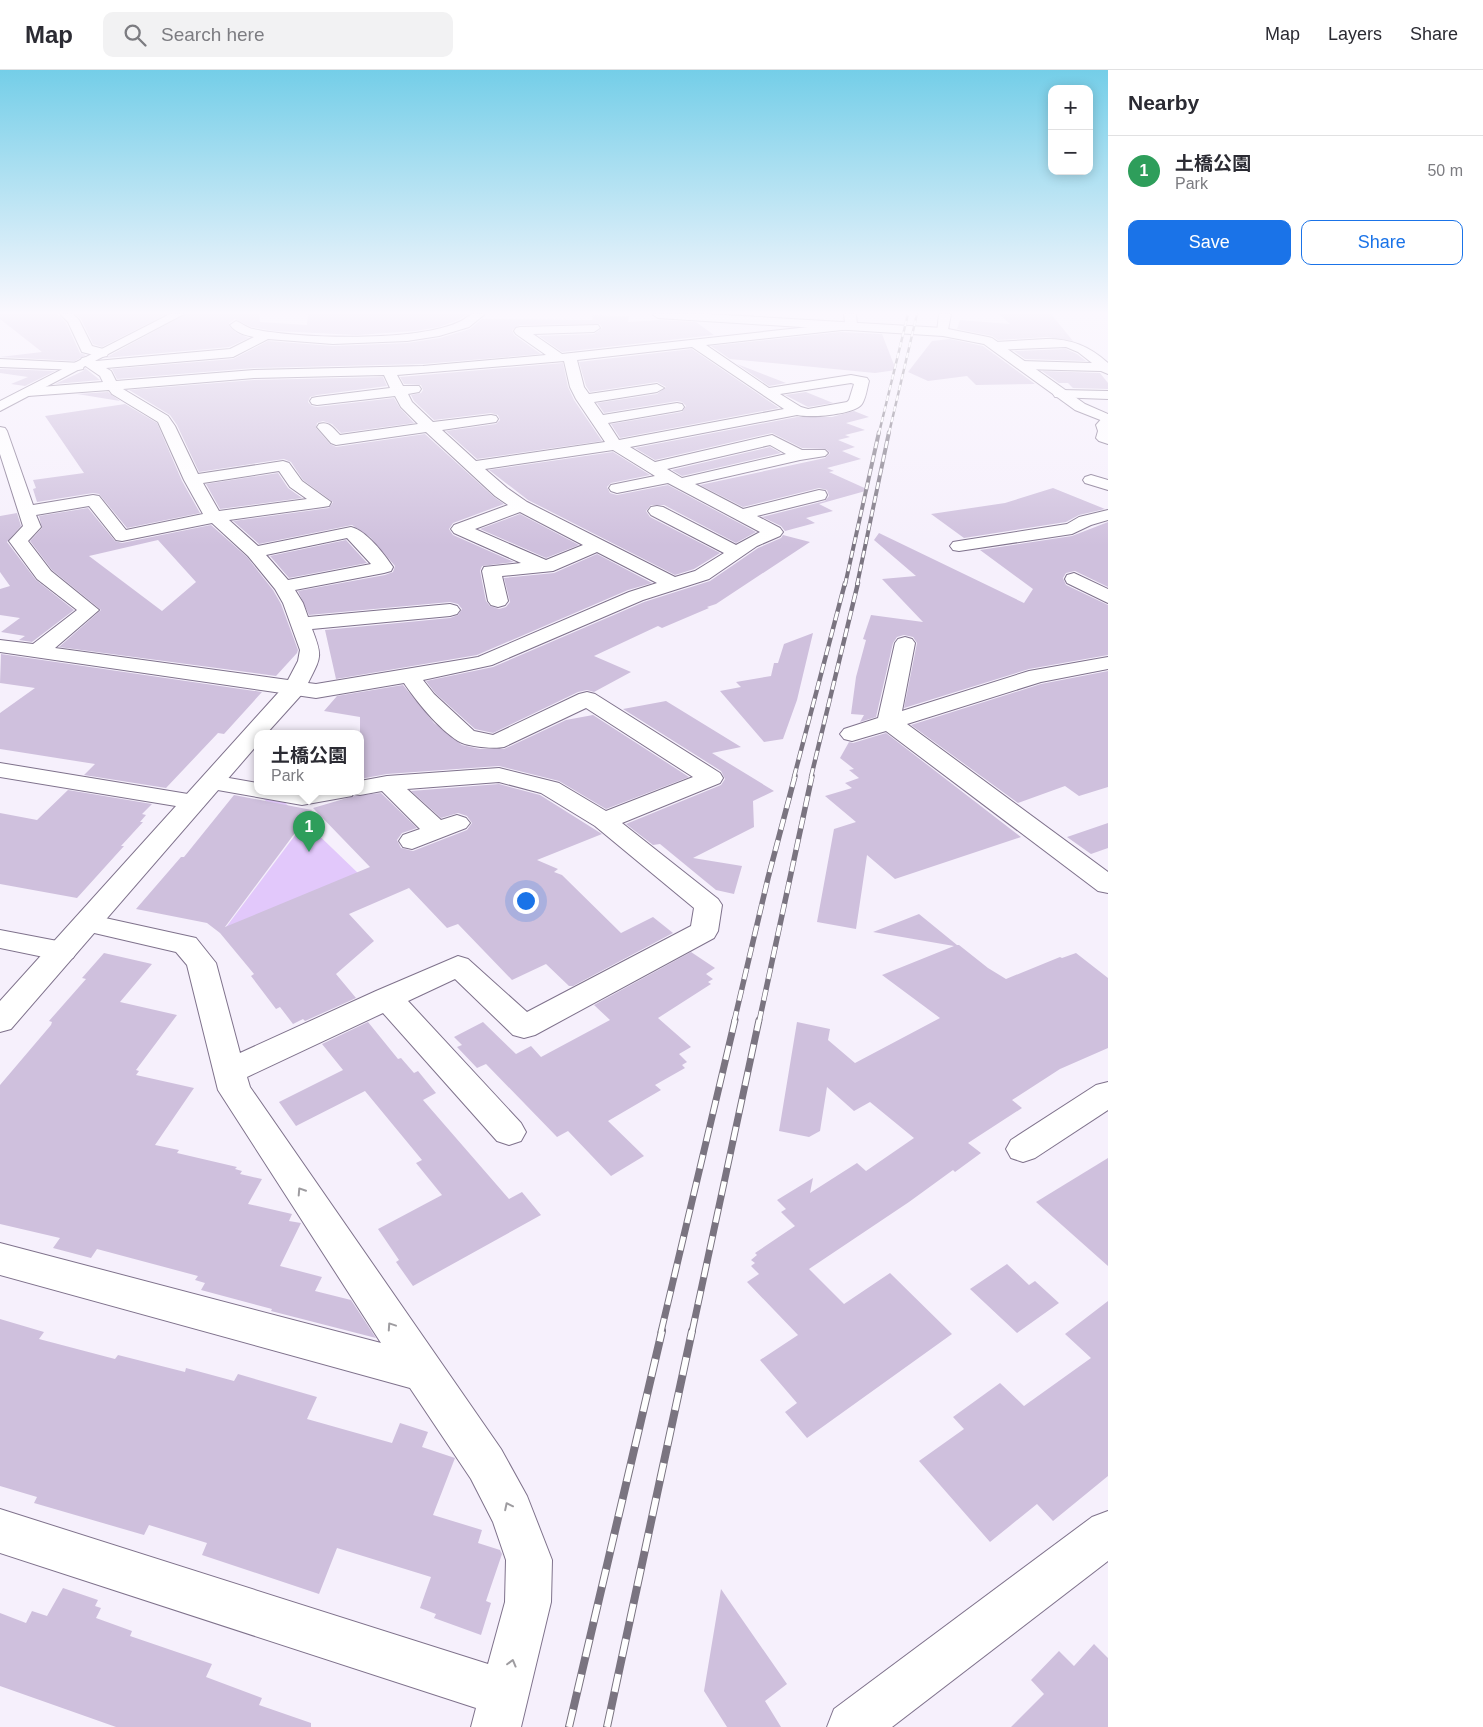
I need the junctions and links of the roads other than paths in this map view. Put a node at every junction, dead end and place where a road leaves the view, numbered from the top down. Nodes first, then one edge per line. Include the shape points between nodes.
1 (35, 391) edge
2 (118, 391) edge
3 (388, 391) edge
4 (399, 391) edge
5 (583, 391) edge
6 (635, 391) edge
7 (772, 391) edge
8 (859, 391) edge
9 (1056, 391) edge
10 (28, 392) joint
11 (768, 392) joint
12 (1060, 394) junction
13 (1108, 395) edge
14 (15, 399) junction
15 (583, 399) junction
16 (317, 401) dead end
17 (0, 402) edge
18 (0, 407) edge
19 (677, 407) dead end
20 (797, 411) junction
21 (492, 419) dead end
22 (598, 420) junction
23 (1108, 420) edge
24 (324, 427) dead end
25 (430, 427) junction
26 (0, 431) edge
27 (1108, 439) edge
28 (615, 445) junction
29 (820, 453) dead end
30 (800, 455) junction
31 (474, 466) junction
32 (649, 467) junction
33 (622, 470) dead end
34 (192, 480) junction
35 (1091, 480) dead end
36 (675, 481) junction
37 (1108, 486) edge
38 (20, 488) junction
39 (617, 488) dead end
40 (0, 492) edge
41 (819, 495) dead end
42 (521, 506) junction
43 (657, 512) dead end
44 (741, 515) junction
45 (1108, 515) edge
46 (29, 517) junction
47 (214, 517) junction
48 (1086, 521) junction
49 (8, 529) dead end
50 (1108, 532) edge
51 (596, 546) junction
52 (959, 546) dead end
53 (254, 552) junction
54 (736, 552) junction
55 (546, 567) junction
56 (1074, 579) dead end
57 (672, 584) junction
58 (283, 587) junction
59 (1108, 597) edge
60 (498, 601) dead end
61 (450, 610) dead end
62 (300, 624) junction
63 (905, 643) dead end
64 (0, 646) edge
65 (38, 651) junction
66 (1108, 663) edge
67 (410, 676) junction
68 (295, 688) junction
69 (889, 722) junction
70 (258, 730) edge
71 (254, 734) edge
72 (852, 734) dead end
73 (0, 770) edge
74 (212, 782) junction
75 (387, 783) junction
76 (364, 787) edge
77 (254, 789) edge
78 (285, 795) edge
79 (320, 795) edge
80 (194, 802) junction
81 (604, 821) junction
82 (412, 841) dead end
83 (1103, 876) edge
84 (87, 923) junction
85 (0, 939) edge
86 (63, 951) junction
87 (386, 998) junction
88 (0, 1021) edge
89 (228, 1072) junction
90 (1108, 1094) edge
91 (509, 1132) dead end
92 (1023, 1149) dead end
93 (0, 1259) edge
94 (423, 1373) junction
95 (0, 1531) edge
96 (1108, 1533) edge
97 (500, 1710) edge
98 (852, 1727) edge

1 - 10 main road
2 - 34 main road via 163,418
3 - 16 main road
4 - 25 main road via 406,404
5 - 15 main road
6 - 15 main road
7 - 11 main road
8 - 20 main road via 851,406 808,413
9 - 12 main road
10 - 14 main road
11 - 20 main road
12 - 13 main road
12 - 23 main road
14 - 17 main road
14 - 18 main road
15 - 22 main road
19 - 22 main road
20 - 28 main road
21 - 25 main road
22 - 28 main road
23 - 27 main road via 1103,425 1104,438
24 - 25 main road via 336,440
25 - 31 main road
26 - 38 main road
28 - 31 main road
28 - 32 main road
29 - 30 main road
30 - 32 main road via 772,440
30 - 36 main road
31 - 42 main road
32 - 33 main road
32 - 36 main road
34 - 47 main road
34 - 47 main road via 284,466 296,484 323,502
35 - 37 main road
36 - 39 main road
36 - 44 main road
38 - 40 main road
38 - 46 main road
41 - 44 main road
42 - 51 main road
42 - 55 main road via 460,529
43 - 54 main road via 674,526
44 - 54 main road via 774,532
45 - 48 main road
46 - 47 main road via 93,500 122,536
46 - 49 main road
46 - 65 main road via 32,527 18,541 44,575 89,610
47 - 53 main road
48 - 50 main road
48 - 52 main road via 1072,529
51 - 55 main road
51 - 57 main road
53 - 58 main road
53 - 58 main road via 351,532 384,567
54 - 57 main road via 702,575
55 - 60 main road via 491,572
56 - 59 main road
57 - 67 main road via 636,596 485,661
58 - 62 main road
61 - 62 main road
62 - 68 main road via 310,650 309,661
63 - 69 main road
64 - 65 main road
65 - 68 main road
66 - 69 main road via 1037,676
67 - 68 main road via 316,691
67 - 81 main road via 426,699 467,737 496,742 586,699 711,778
68 - 70 main road
69 - 72 main road
69 - 83 main road
71 - 74 main road
73 - 80 main road
74 - 77 main road
74 - 80 main road
75 - 76 main road
75 - 81 main road via 499,775 550,788
75 - 82 main road via 447,827
78 - 79 main road via 302,798
80 - 84 main road
81 - 87 main road via 708,904 704,931 524,1027 458,966
84 - 86 main road
84 - 89 main road via 186,945 201,963
85 - 86 main road
86 - 88 main road
87 - 89 main road
87 - 91 main road
94 -> 89 main road via 234,1090
90 - 92 main road
93 - 94 main road
97 -> 94 main road via 528,1602 529,1560 511,1512 486,1464
95 - 97 main road
96 - 98 main road

